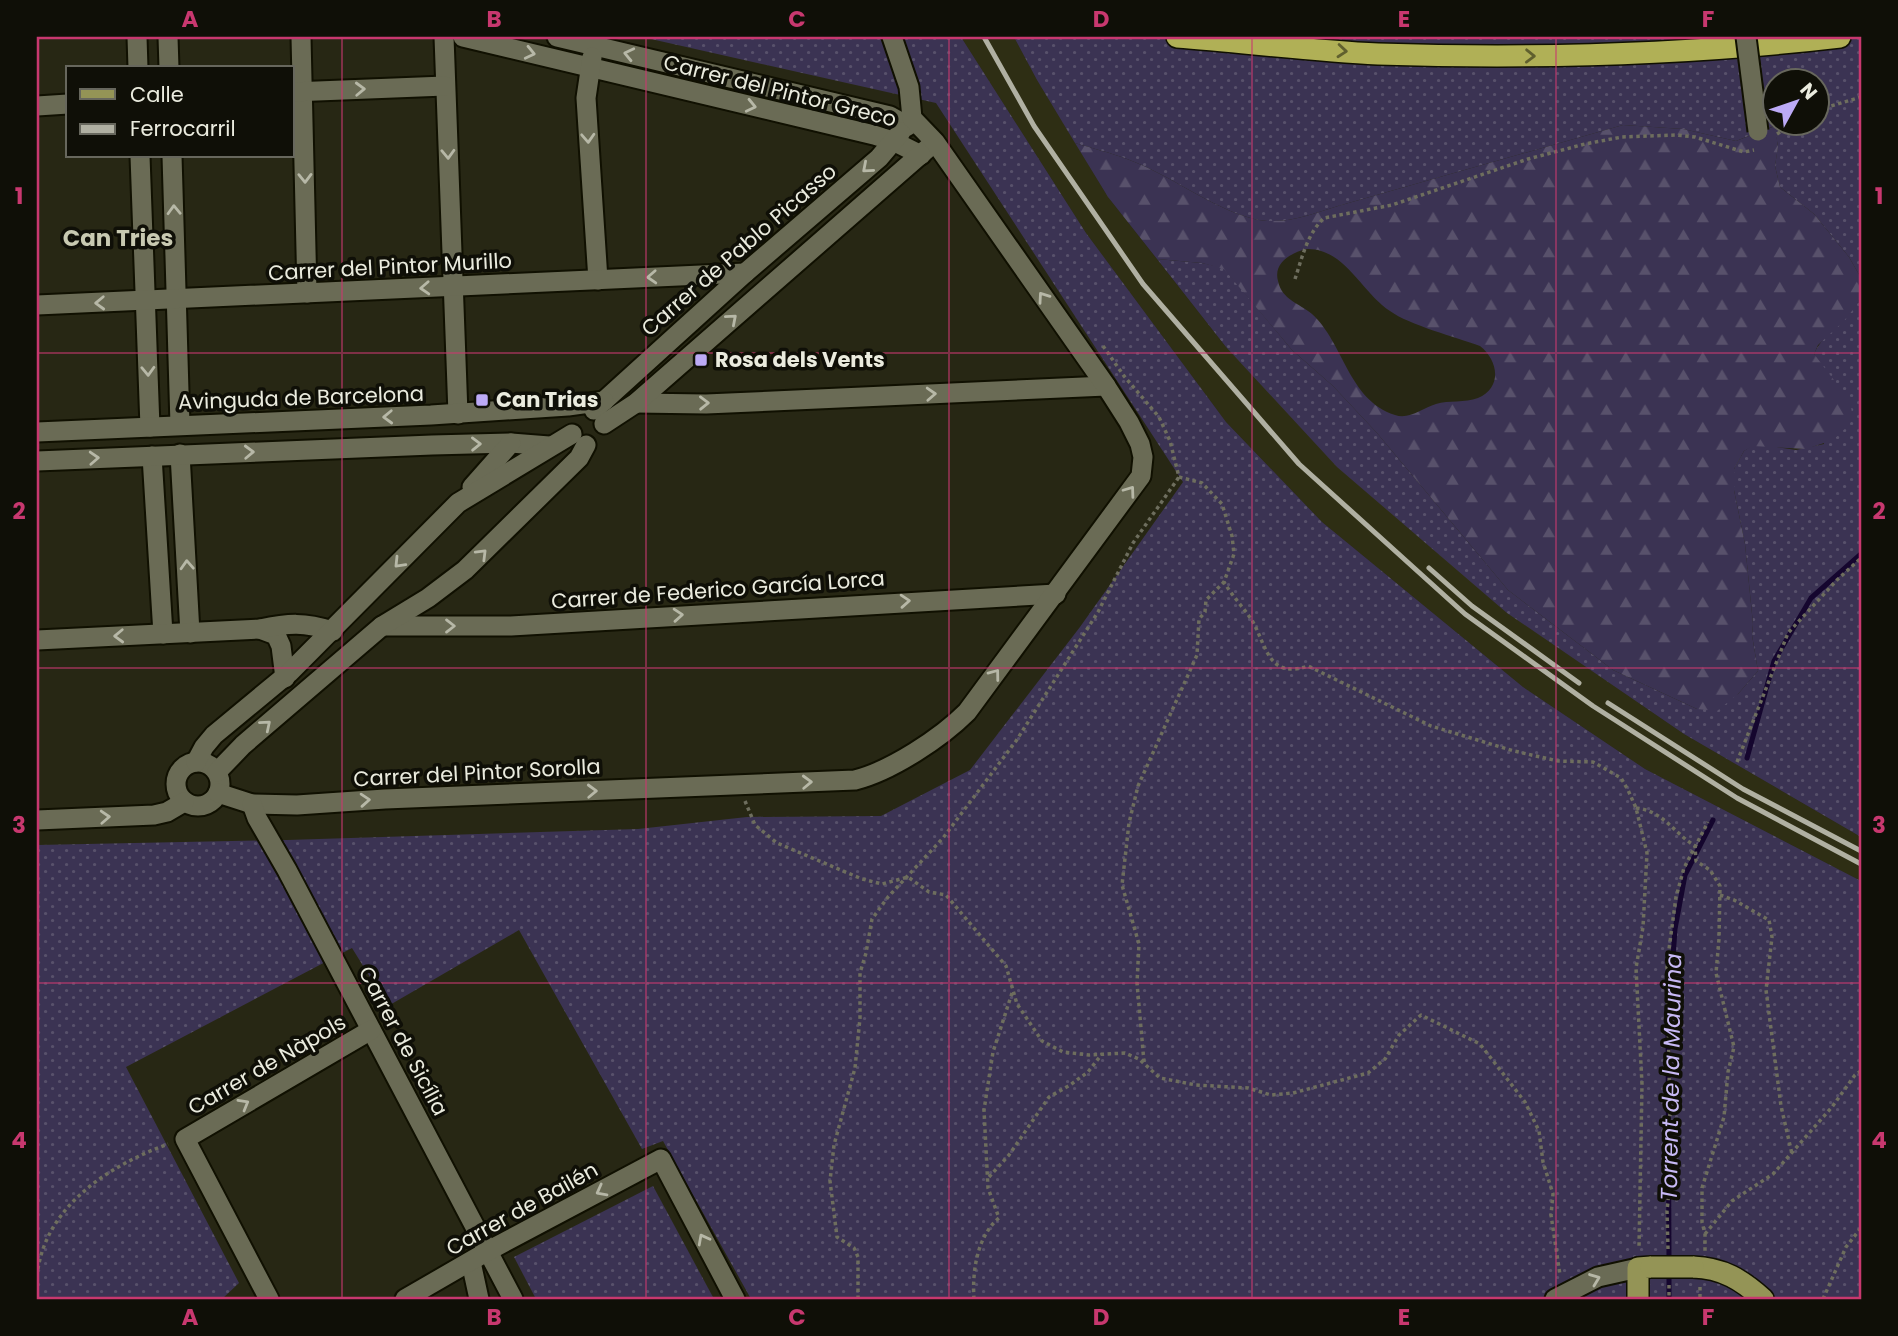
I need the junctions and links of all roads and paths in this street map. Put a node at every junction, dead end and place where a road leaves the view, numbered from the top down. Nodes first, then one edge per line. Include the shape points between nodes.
1 (137, 37) edge
2 (168, 37) edge
3 (301, 37) edge
4 (444, 37) edge
5 (463, 37) edge
6 (557, 37) edge
7 (892, 37) edge
8 (1177, 37) edge
9 (1746, 37) edge
10 (1840, 37) edge
11 (594, 46) junction
12 (138, 66) edge
13 (169, 66) edge
14 (590, 67) junction
15 (445, 86) junction
16 (297, 92) edge
17 (1861, 97) edge
18 (66, 104) edge
19 (37, 106) edge
20 (1832, 106) edge
21 (910, 122) junction
22 (1758, 131) joint
23 (894, 141) junction
24 (933, 150) junction
25 (140, 158) edge
26 (172, 158) edge
27 (745, 273) junction
28 (1295, 279) dead end
29 (598, 280) junction
30 (454, 287) junction
31 (307, 293) junction
32 (176, 300) junction
33 (145, 301) junction
34 (37, 305) edge
35 (1101, 344) dead end
36 (1106, 386) junction
37 (636, 403) junction
38 (589, 411) junction
39 (458, 414) junction
40 (180, 425) junction
41 (150, 427) junction
42 (37, 432) edge
43 (579, 439) junction
44 (511, 443) junction
45 (549, 446) junction
46 (180, 454) junction
47 (152, 456) junction
48 (37, 461) edge
49 (1179, 477) junction
50 (458, 503) junction
51 (1861, 558) edge
52 (1224, 582) junction
53 (1056, 594) junction
54 (382, 626) junction
55 (260, 629) junction
56 (333, 631) junction
57 (190, 633) junction
58 (163, 634) junction
59 (37, 639) edge
60 (285, 678) junction
61 (196, 762) junction
62 (1737, 762) dead end
63 (217, 772) junction
64 (739, 785) junction
65 (218, 793) junction
66 (184, 802) junction
67 (252, 804) junction
68 (1636, 807) junction
69 (37, 820) edge
70 (1708, 821) dead end
71 (1695, 846) junction
72 (908, 877) junction
73 (1720, 895) junction
74 (1012, 992) junction
75 (371, 1030) junction
76 (1102, 1054) junction
77 (1144, 1064) junction
78 (1861, 1070) edge
79 (185, 1139) junction
80 (1792, 1154) junction
81 (988, 1178) junction
82 (1861, 1228) edge
83 (1705, 1234) junction
84 (480, 1256) junction
85 (1653, 1264) junction
86 (1699, 1268) junction
87 (37, 1276) edge
88 (1560, 1277) dead end
89 (269, 1299) edge
90 (405, 1299) edge
91 (479, 1299) edge
92 (513, 1299) edge
93 (735, 1299) edge
94 (858, 1299) edge
95 (974, 1299) edge
96 (1555, 1299) edge
97 (1639, 1299) edge
98 (1669, 1299) edge
99 (1700, 1299) edge
100 (1763, 1299) edge
101 (1823, 1299) edge

1 - 12 street
2 - 13 street
3 - 16 street
4 - 15 street
5 -> 14 street, Carrer del Pintor Greco
6 - 11 street, Carrer del Pintor Greco
7 - 21 street via 909,87
8 -> 10 highway via 1376,54 1549,57
9 - 22 street, bridge
11 - 14 street
21 -> 11 street, Carrer del Pintor Greco
14 -> 23 street, Carrer del Pintor Greco
14 -> 29 street via 586,98
16 -> 15 street
15 -> 30 street
16 -> 31 street
17 - 20 path
18 - 19 street
21 - 23 street, Carrer de Pablo Picasso
21 - 24 street
22 - 28 path via 1759,142 1744,152 1675,135 1585,144 1392,205 1324,218 1309,238
23 - 24 street, Carrer del Pintor Greco
23 -> 27 street, Carrer de Pablo Picasso
36 -> 24 street
37 -> 24 street
25 - 33 street
32 -> 26 street
27 -> 29 street, Carrer del Pintor Murillo
27 - 38 street, Carrer de Pablo Picasso
29 - 30 street, Carrer del Pintor Murillo
30 -> 31 street, Carrer del Pintor Murillo
30 - 39 street
31 - 32 street, Carrer del Pintor Murillo
32 - 33 street, Carrer del Pintor Murillo
32 - 40 street
33 -> 34 street, Carrer del Pintor Murillo
33 -> 41 street
35 - 49 path via 1159,417
37 -> 36 street via 706,404
53 -> 36 street via 1143,467 1136,434
37 - 38 street
38 - 39 street, Avinguda de Barcelona
38 - 43 street via 572,421
38 - 43 street via 604,432 594,443
39 -> 40 street, Avinguda de Barcelona
40 - 41 street, Avinguda de Barcelona
41 - 42 street, Avinguda de Barcelona
43 - 45 street
54 -> 43 street via 465,570 579,458
44 - 45 street
46 -> 44 street
44 - 50 street
45 - 50 street
46 - 47 street
57 -> 46 street
48 -> 47 street
47 - 58 street
49 - 52 path via 1202,483 1222,504 1234,554
49 - 72 path via 1133,543 1098,612 1044,699 943,838
50 -> 56 street
51 - 62 path via 1788,633
52 - 68 path via 1252,621 1266,653 1285,669 1308,666 1431,726 1547,758 1593,762 1621,778
52 - 77 path via 1206,600 1199,619 1197,655 1138,786 1129,823 1122,885 1139,944
54 -> 53 street, Carrer de Federico García Lorca via 512,626
64 -> 53 street via 855,780 924,747 967,712
63 -> 54 street
55 - 56 street via 289,623
55 - 57 street
55 - 60 street via 276,635
56 - 60 street
57 - 58 street
58 -> 59 street
60 - 61 street via 214,735
61 - 63 street
61 - 66 street via 184,767 176,780 177,794
63 - 65 street
67 -> 64 street, Carrer del Pintor Sorolla
64 - 72 path via 755,825 777,843 872,882
65 - 66 street via 202,807
65 - 67 street, Carrer del Pintor Sorolla
69 -> 66 street via 154,815
67 - 75 street, Carrer de Sicília
68 - 71 path via 1656,814
68 - 85 path via 1647,853 1636,968
70 - 71 path
71 - 73 path via 1696,861 1710,870
71 - 85 path via 1676,897 1667,964 1671,1173
72 - 74 path via 929,892 946,895 1006,966
72 - 94 path via 872,919 860,973 855,1068 834,1145 830,1181 837,1237 854,1248 858,1257
73 - 80 path via 1769,920 1772,937 1766,990
73 - 83 path via 1716,972 1734,1047 1724,1116 1702,1188
74 - 76 path via 1042,1041 1063,1052
74 - 81 path via 993,1052 984,1110
79 -> 75 street, Carrer de Nàpols
75 - 84 street, Carrer de Sicília
76 - 77 path via 1125,1053
76 - 81 path via 1088,1072 1049,1097
77 - 88 path via 1160,1078 1293,1093 1368,1073 1421,1014 1480,1044 1524,1102 1539,1131 1553,1194 1551,1215
78 - 80 path
79 - 87 path via 118,1168 73,1199 46,1240
79 - 89 street
80 - 83 path via 1773,1174 1732,1201
81 - 95 path via 999,1218 987,1228 983,1240 972,1277
82 - 101 path via 1846,1247
83 - 86 path
84 - 90 street, Carrer de Bailén
84 - 91 street
84 - 92 street, Carrer de Sicília
93 -> 84 street, Carrer de Bailén via 661,1159
85 - 86 main road, bridge
96 -> 85 street via 1598,1277
85 - 97 main road
85 - 98 path
86 - 99 path
86 - 100 main road via 1730,1275

